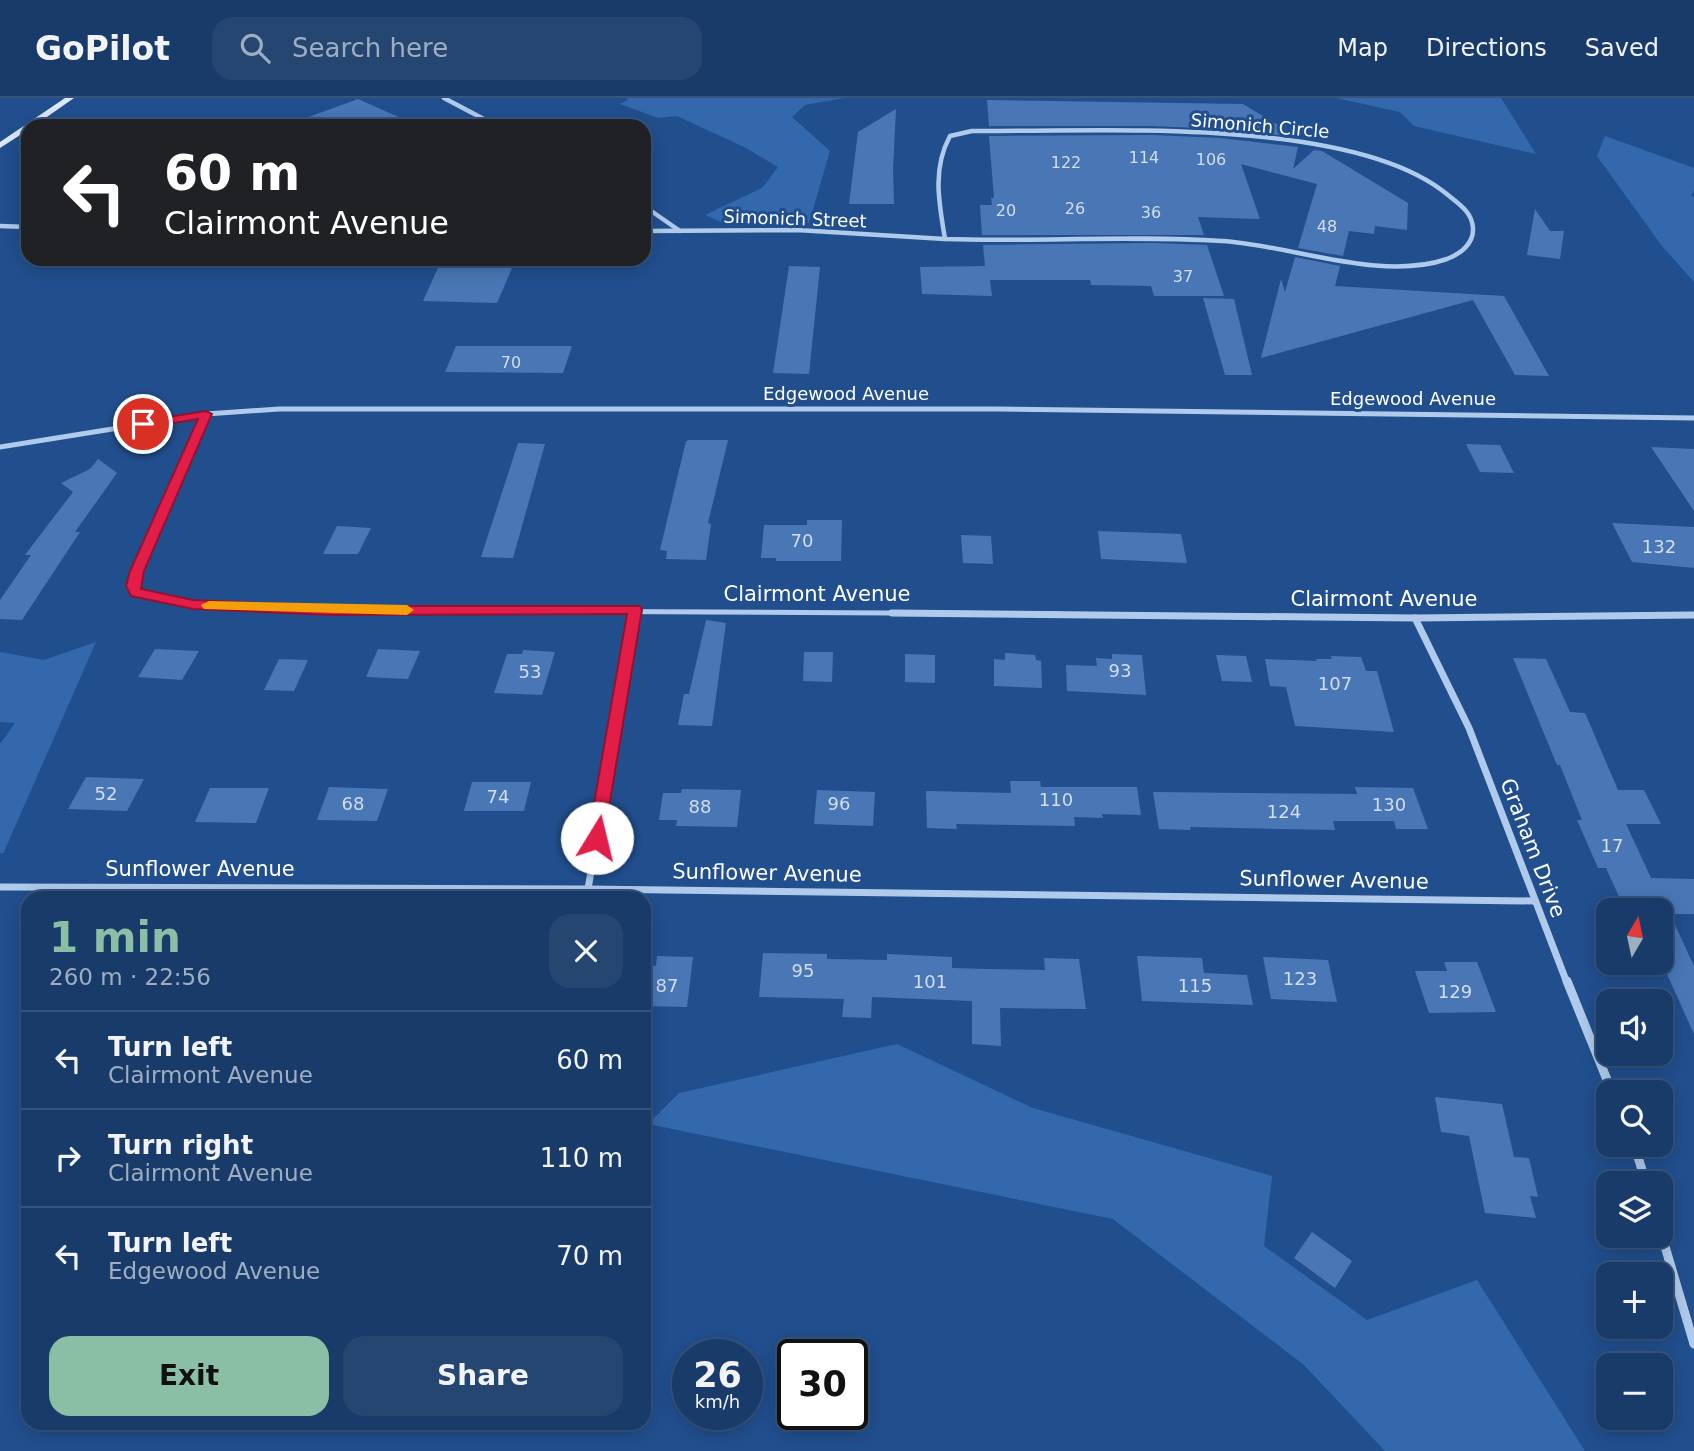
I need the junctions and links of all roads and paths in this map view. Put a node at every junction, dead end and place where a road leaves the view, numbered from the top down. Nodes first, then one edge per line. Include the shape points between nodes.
1 (70, 98) edge
2 (444, 98) edge
3 (39, 119) edge
4 (484, 119) edge
5 (21, 132) edge
6 (0, 146) edge
7 (651, 211) edge
8 (0, 226) edge
9 (21, 227) edge
10 (651, 231) edge
11 (680, 231) junction
12 (945, 239) junction
13 (206, 414) junction
14 (1694, 418) edge
15 (0, 447) edge
16 (635, 610) junction
17 (1694, 615) edge
18 (1415, 618) junction
19 (0, 887) edge
20 (588, 889) junction
21 (1534, 901) junction
22 (1607, 1080) edge
23 (1665, 1248) edge
24 (1694, 1344) edge

1 - 3 main road
2 - 4 street
5 - 6 main road
7 - 11 street
8 - 9 street
10 - 11 street, Simonich Street
11 - 12 street, Simonich Street via 800,230
12 - 12 street, Simonich Circle via 937,189 940,158 950,136 972,131 1194,133 1340,148 1398,163 1433,180 1453,193 1471,216 1474,229 1468,246 1452,258 1393,264 1355,264 1246,242
13 - 14 street, Edgewood Avenue via 279,409 713,408
13 - 15 street, Edgewood Avenue
13 - 16 street, Clairmont Avenue via 137,571 132,586 136,593 193,605 332,610
16 - 18 street, Clairmont Avenue
16 - 20 street
17 - 18 street, Clairmont Avenue
18 - 21 street, Graham Drive via 1469,728
19 - 20 street, Sunflower Avenue
20 - 21 street, Sunflower Avenue
21 - 22 street, Graham Drive
23 - 24 street

